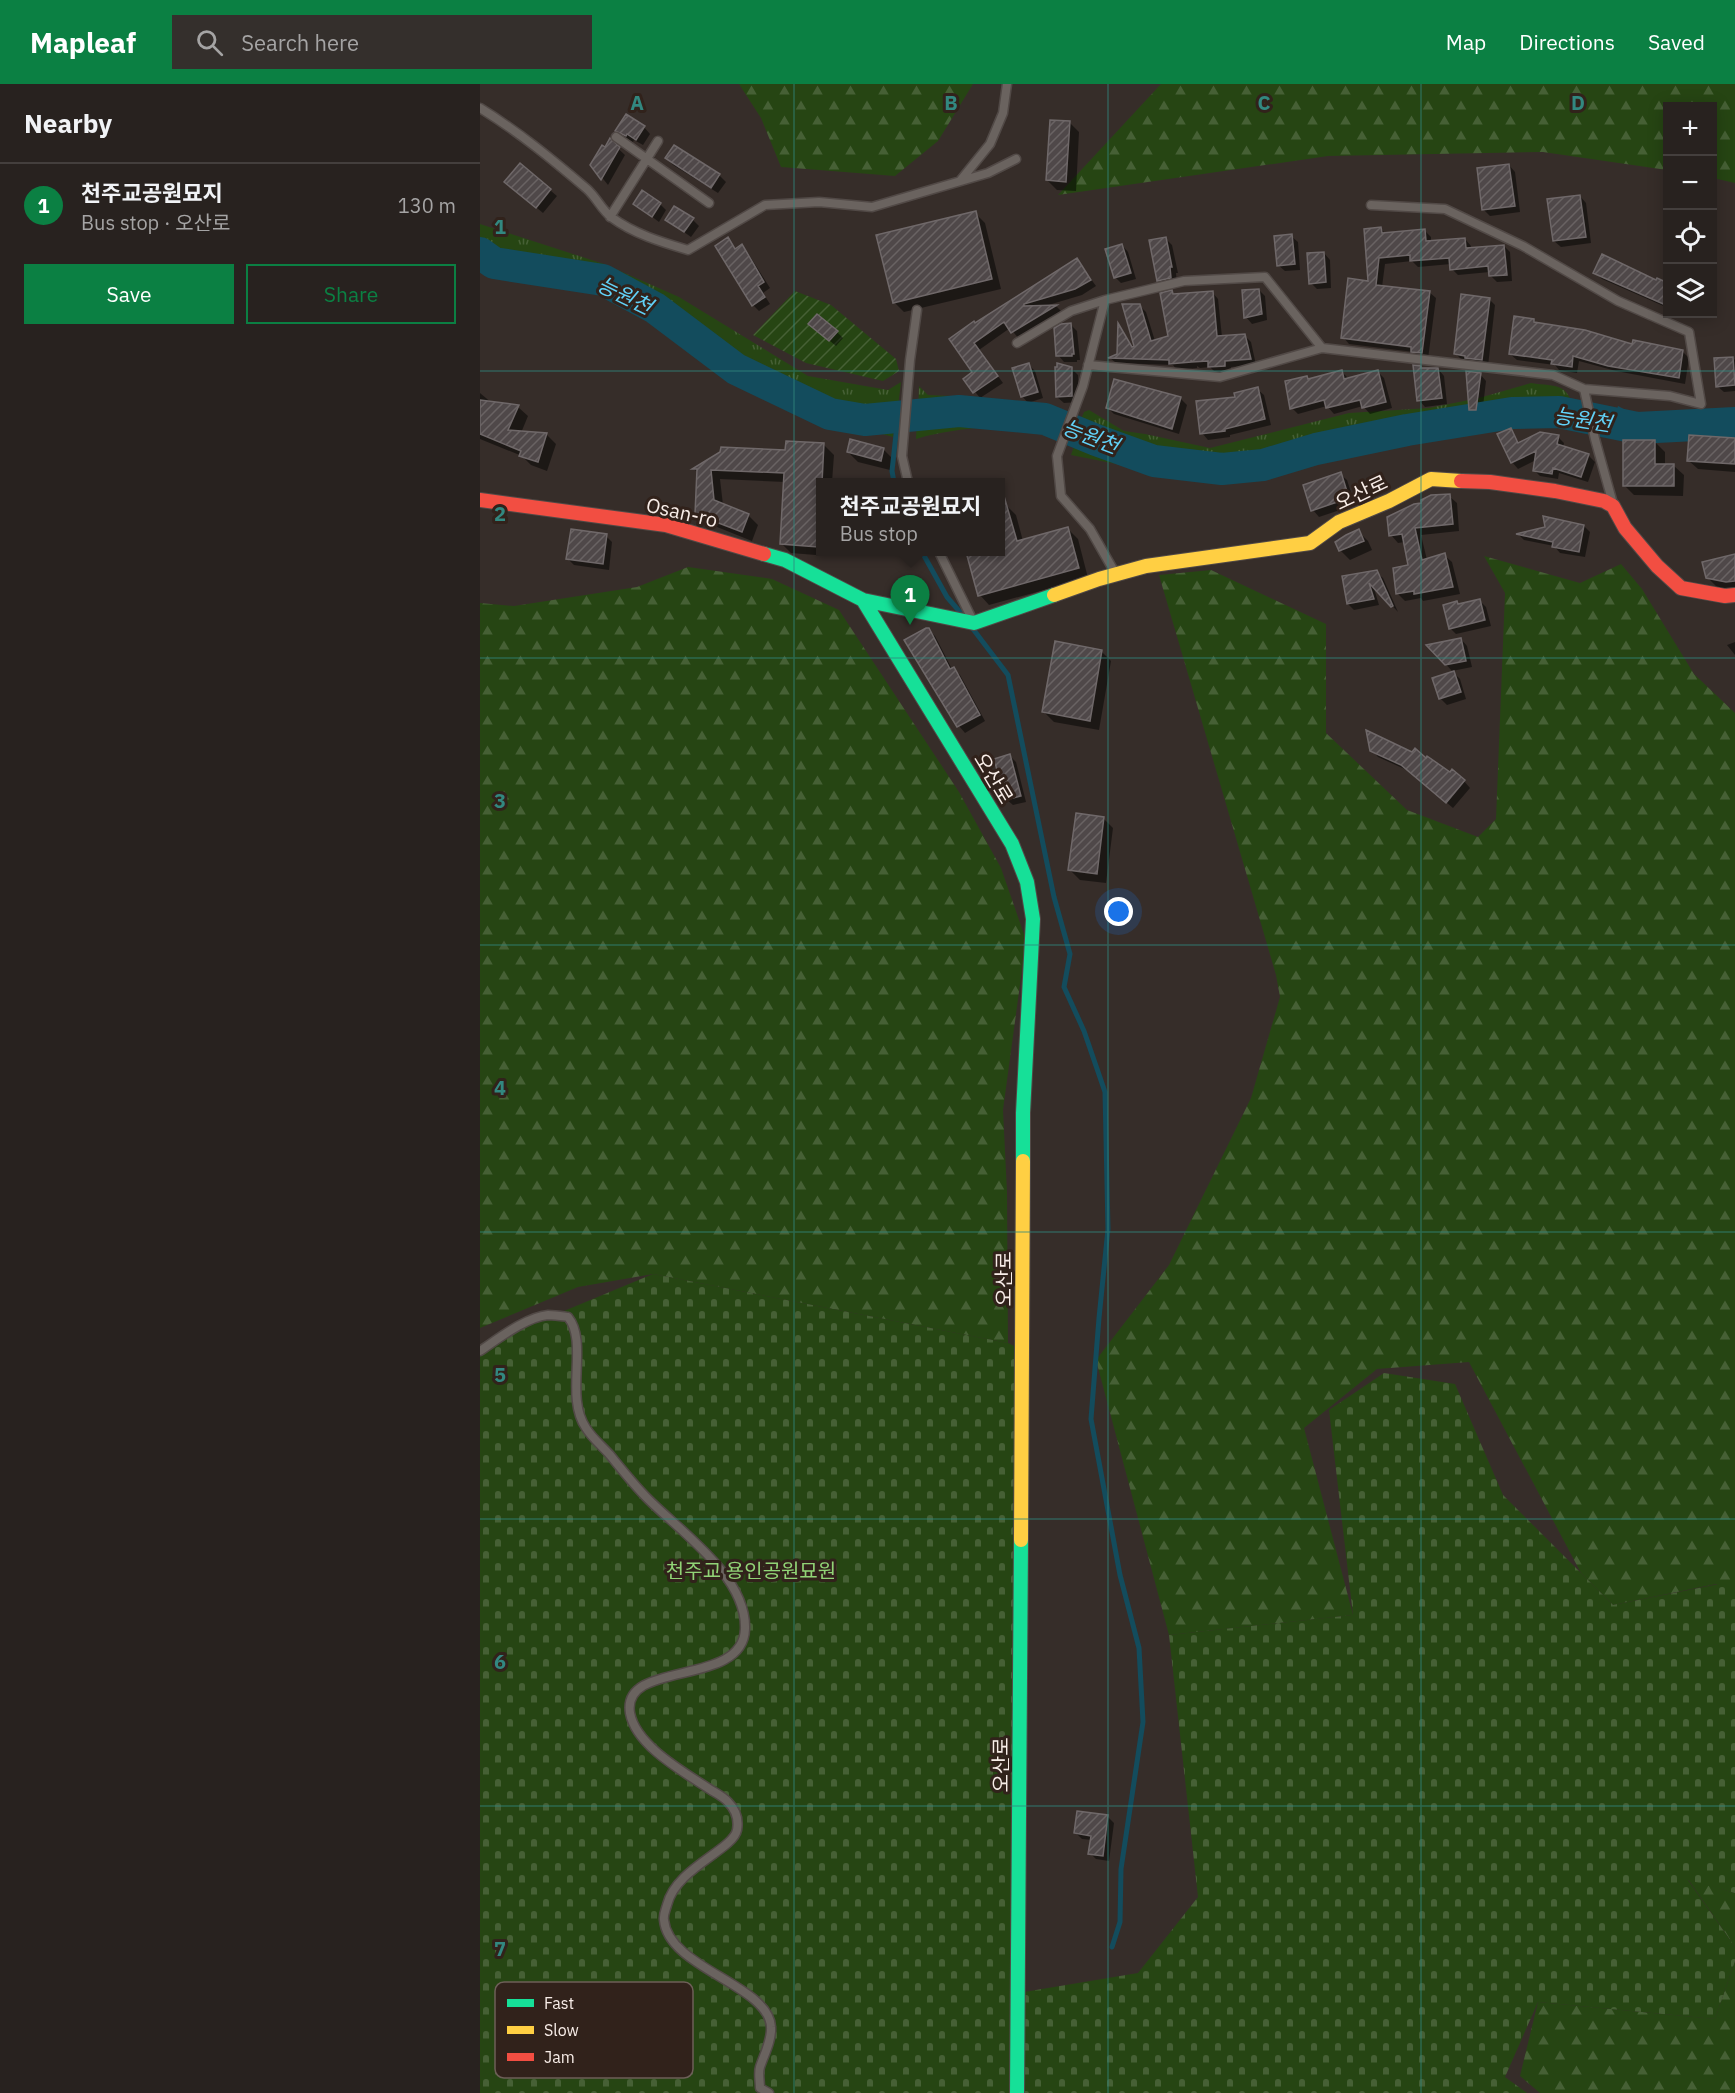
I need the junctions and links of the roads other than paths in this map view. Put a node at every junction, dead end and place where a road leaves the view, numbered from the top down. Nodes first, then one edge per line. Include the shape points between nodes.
1 (1007, 84) edge
2 (480, 108) edge
3 (616, 137) dead end
4 (658, 141) dead end
5 (647, 159) junction
6 (1016, 159) dead end
7 (959, 182) junction
8 (709, 203) dead end
9 (1371, 205) dead end
10 (610, 217) junction
11 (1105, 300) junction
12 (917, 310) dead end
13 (1017, 343) dead end
14 (1322, 348) junction
15 (1088, 365) junction
16 (1584, 389) junction
17 (907, 478) edge
18 (480, 500) edge
19 (1613, 506) junction
20 (941, 556) edge
21 (1116, 574) junction
22 (1735, 595) edge
23 (863, 600) junction
24 (973, 623) junction
25 (480, 1352) edge
26 (769, 2093) edge
27 (1017, 2093) edge

1 - 7 lane via 1003,112 990,144
2 - 10 lane via 556,163 590,192
3 - 5 lane
4 - 5 lane
5 - 8 lane
5 - 10 lane
6 - 7 lane
7 - 10 lane via 872,207 819,202 765,205 688,250 654,240
9 - 16 lane via 1445,209 1523,246 1618,302 1689,332 1701,404 1670,396
11 - 13 lane via 1071,312
11 - 14 lane via 1184,280 1265,277
11 - 15 lane
12 - 17 lane via 902,456
14 - 15 lane via 1220,377
14 - 16 lane via 1553,375
15 - 21 lane via 1057,456 1061,496 1090,529
16 - 19 lane
18 - 23 street, Osan-ro via 666,525 785,560
19 - 21 street, 오산로 via 1554,491 1431,479 1339,522 1310,543 1146,566
19 - 22 street via 1631,536 1681,588 1725,597
20 - 24 lane
21 - 24 street, 오산로
23 - 24 street
23 - 27 street, 오산로 via 1011,844 1027,882 1033,919 1023,1113
25 - 26 lane via 532,1320 546,1315 568,1317 577,1335 575,1376 584,1426 647,1498 711,1558 732,1586 746,1619 745,1640 735,1654 722,1662 642,1686 632,1696 629,1708 632,1724 641,1738 729,1802 738,1816 736,1834 729,1842 674,1887 664,1919 669,1937 679,1950 765,2011 771,2026 759,2069 760,2088

